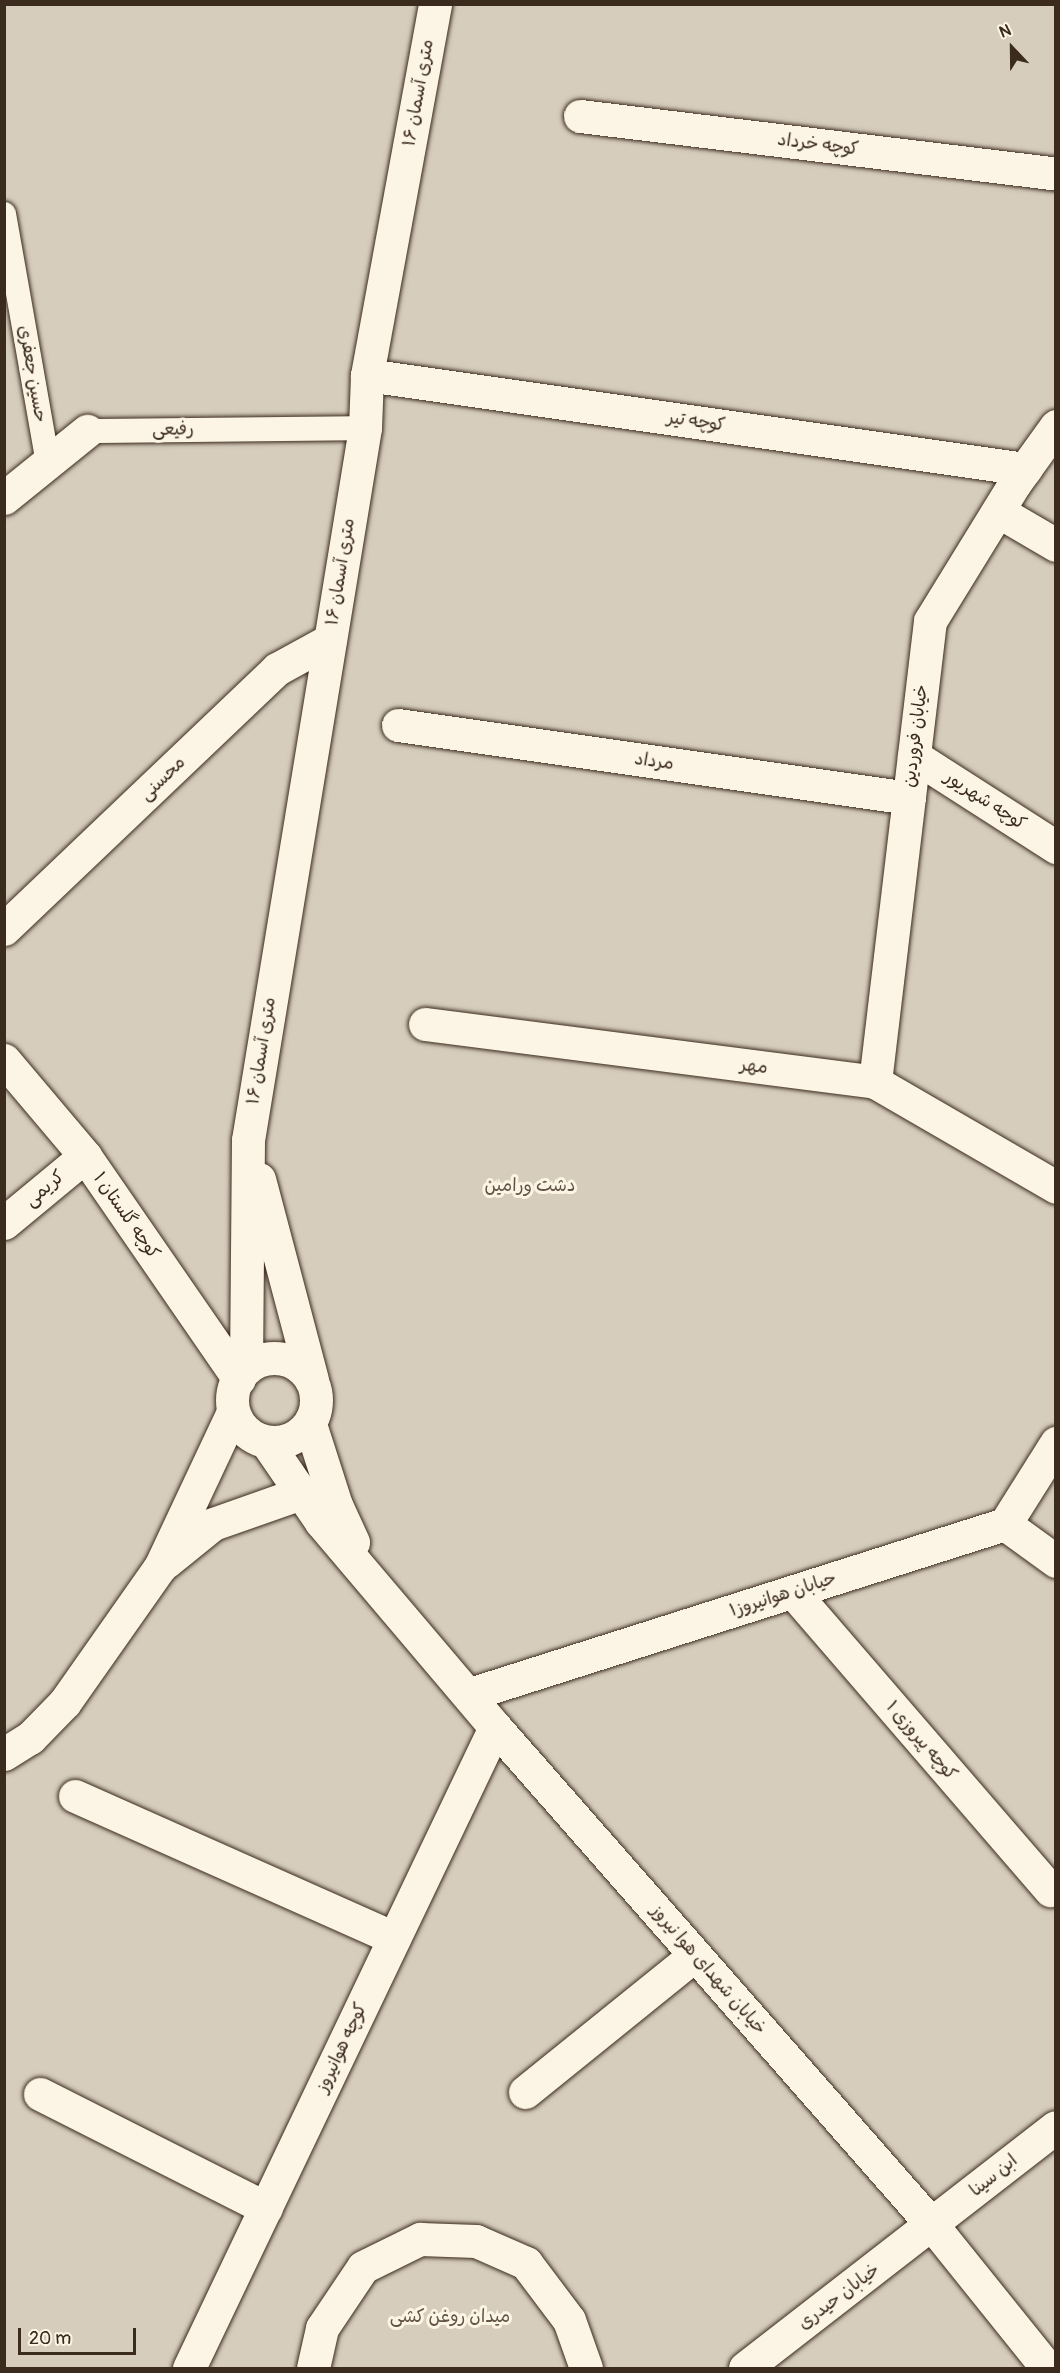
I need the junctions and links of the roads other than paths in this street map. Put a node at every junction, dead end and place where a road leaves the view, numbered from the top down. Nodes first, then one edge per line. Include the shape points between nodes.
1 (435, 4) edge
2 (580, 116) dead end
3 (1056, 174) edge
4 (4, 214) edge
5 (367, 375) junction
6 (1056, 426) edge
7 (365, 428) junction
8 (87, 431) joint
9 (48, 463) junction
10 (1025, 469) junction
11 (4, 498) edge
12 (998, 511) junction
13 (1056, 545) edge
14 (330, 640) junction
15 (398, 725) dead end
16 (914, 756) junction
17 (909, 798) junction
18 (1056, 847) edge
19 (4, 929) edge
20 (425, 1024) dead end
21 (4, 1060) edge
22 (875, 1082) junction
23 (248, 1140) junction
24 (85, 1156) junction
25 (1056, 1187) edge
26 (4, 1223) edge
27 (243, 1374) junction
28 (312, 1379) junction
29 (233, 1412) junction
30 (310, 1424) junction
31 (267, 1443) junction
32 (1056, 1443) edge
33 (301, 1493) junction
34 (1005, 1524) junction
35 (1056, 1561) edge
36 (160, 1567) junction
37 (367, 1574) junction
38 (793, 1592) junction
39 (470, 1694) junction
40 (495, 1727) junction
41 (4, 1754) edge
42 (75, 1796) dead end
43 (1050, 1890) dead end
44 (394, 1938) junction
45 (695, 1955) junction
46 (525, 2092) dead end
47 (40, 2094) dead end
48 (1056, 2127) edge
49 (266, 2208) junction
50 (933, 2226) junction
51 (189, 2368) edge
52 (313, 2368) edge
53 (586, 2368) edge
54 (745, 2368) edge
55 (1047, 2368) edge

1 - 5 street, ۱۶ متری آسمان
2 - 3 street, کوچه خرداد
4 - 9 lane, حسین جعفری
5 - 7 street, ۱۶ متری آسمان
5 - 10 street, کوچه تیر
6 - 10 street, خیابان فروردین
7 - 8 lane, رفیعی
7 - 14 street, ۱۶ متری آسمان
8 - 9 street, رفیعی
9 - 11 street, رفیعی
10 - 12 street, خیابان فروردین
12 - 13 street
12 - 16 street, خیابان فروردین via 930,621
14 - 19 street, محسنی via 277,669
14 - 23 street, ۱۶ متری آسمان
15 - 17 street, مرداد
16 - 17 street, خیابان فروردین
16 - 18 street, کوچه شهریور
17 - 22 street, خیابان فروردین
20 - 22 street, مهر
21 - 24 street, کوچه گلستان ۱
22 - 25 street, مهر
23 - 27 street, ۱۶ متری آسمان
23 - 28 street, ۱۶ متری آسمان
24 - 26 street, کریمی
24 - 27 street, کوچه گلستان ۱
27 - 28 street via 269,1358 294,1362
27 - 29 street via 233,1388
28 - 30 street via 317,1402
29 - 31 street via 245,1432
29 - 36 street
30 - 31 street via 291,1440
30 - 37 street, خیابان شهدای هوا نیروز via 336,1505
31 - 33 street, خیابان شهدای هوا نیروز
32 - 34 street
33 - 36 street via 213,1524
33 - 37 street, خیابان شهدای هوا نیروز
34 - 35 street
34 - 38 street, حیابان هوانیروز۱
36 - 41 street via 65,1702 30,1738
37 - 39 street, خیابان شهدای هوا نیروز
38 - 39 street, حیابان هوانیروز۱
38 - 43 street, کوچه پیروزی ۱
39 - 40 street, خیابان شهدای هوا نیروز
40 - 44 street, کوچه هوانیروز
40 - 45 street, خیابان شهدای هوا نیروز
42 - 44 street
44 - 49 street, کوچه هوانیروز
45 - 46 street
45 - 50 street, خیابان شهدای هوا نیروز
47 - 49 street
48 - 50 street, ابن سینا
49 - 51 street, کوچه هوانیروز
50 - 54 street, خیابان حیدری
50 - 55 street, خیابان شهدای هوا نیروز
52 - 53 street via 322,2328 363,2267 420,2239 476,2241 526,2263 569,2320

